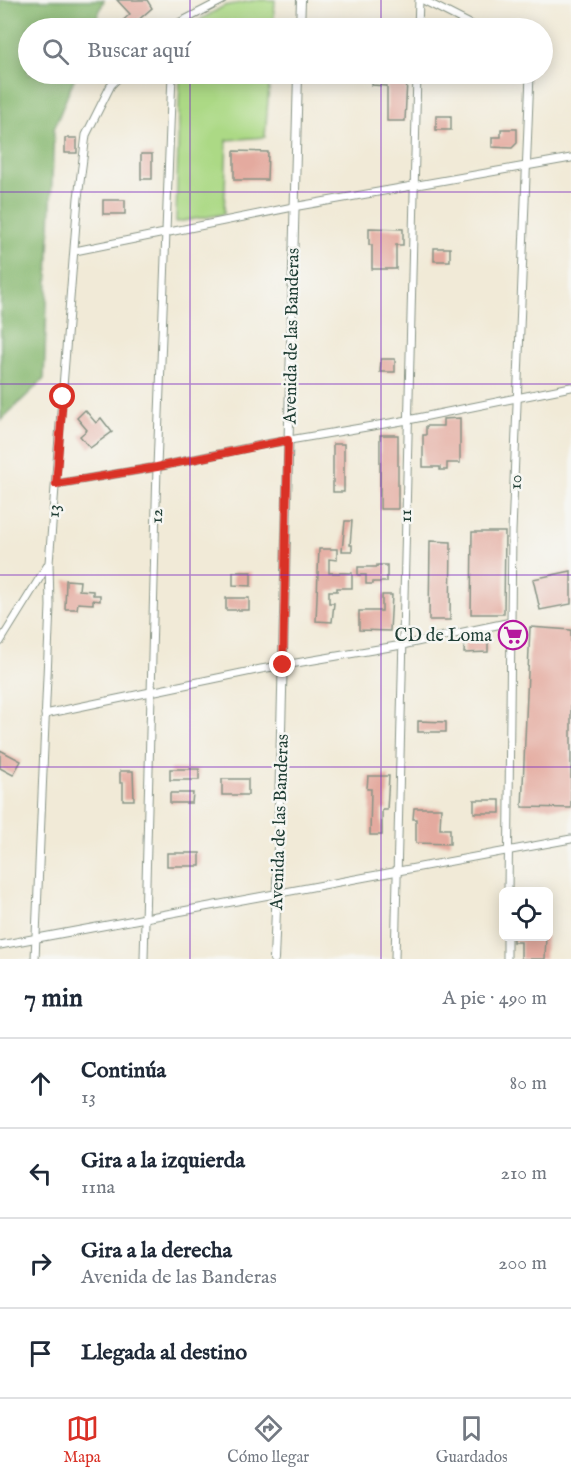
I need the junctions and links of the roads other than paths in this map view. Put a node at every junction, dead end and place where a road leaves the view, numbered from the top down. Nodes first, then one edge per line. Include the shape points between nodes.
1 (223, 0) edge
2 (301, 0) edge
3 (421, 0) edge
4 (190, 18) edge
5 (300, 18) edge
6 (419, 18) edge
7 (458, 18) edge
8 (112, 84) edge
9 (172, 84) edge
10 (298, 84) edge
11 (417, 84) edge
12 (530, 84) edge
13 (571, 158) edge
14 (526, 166) junction
15 (413, 186) junction
16 (293, 207) junction
17 (165, 234) junction
18 (75, 251) junction
19 (571, 387) edge
20 (519, 396) junction
21 (408, 420) junction
22 (288, 440) junction
23 (157, 467) junction
24 (56, 484) junction
25 (49, 563) junction
26 (511, 622) junction
27 (0, 642) edge
28 (402, 645) junction
29 (283, 665) junction
30 (151, 692) junction
31 (45, 714) junction
32 (571, 839) edge
33 (508, 851) junction
34 (396, 872) junction
35 (507, 887) edge
36 (277, 893) junction
37 (146, 918) junction
38 (35, 938) junction
39 (507, 941) edge
40 (0, 945) edge
41 (35, 959) edge
42 (144, 959) edge
43 (274, 959) edge
44 (395, 959) edge
45 (507, 959) edge

1 - 4 street
2 - 5 street
3 - 6 street
3 - 7 street
8 - 18 street, 13 via 86,135
9 - 17 street, 12
10 - 16 street, Avenida de las Banderas
11 - 15 street, 11
12 - 14 street, 10
13 - 14 street
14 - 15 street
14 - 20 street, 10
15 - 16 street
15 - 21 street, 11
16 - 17 street
16 - 22 street, Avenida de las Banderas
17 - 18 street
17 - 23 street, 12
18 - 24 street, 13
19 - 20 street
20 - 21 street
20 - 26 street, 10
21 - 22 street
21 - 28 street, 11
22 - 23 street
22 - 29 street, Avenida de las Banderas
23 - 24 street
23 - 30 street, 12
24 - 25 street, 13
25 - 27 street
25 - 31 street, 13
26 - 28 street
26 - 33 street, 10
28 - 29 street
28 - 34 street, 11
29 - 30 street
29 - 36 street, Avenida de las Banderas
30 - 31 street
30 - 37 street, 12
31 - 38 street, 13
32 - 33 street
33 - 34 street
33 - 35 street, 10
34 - 36 street
34 - 44 street, 11
36 - 37 street
36 - 43 street, Avenida de las Banderas
37 - 38 street
37 - 42 street, 12
38 - 40 street
38 - 41 street, 13
39 - 45 street

